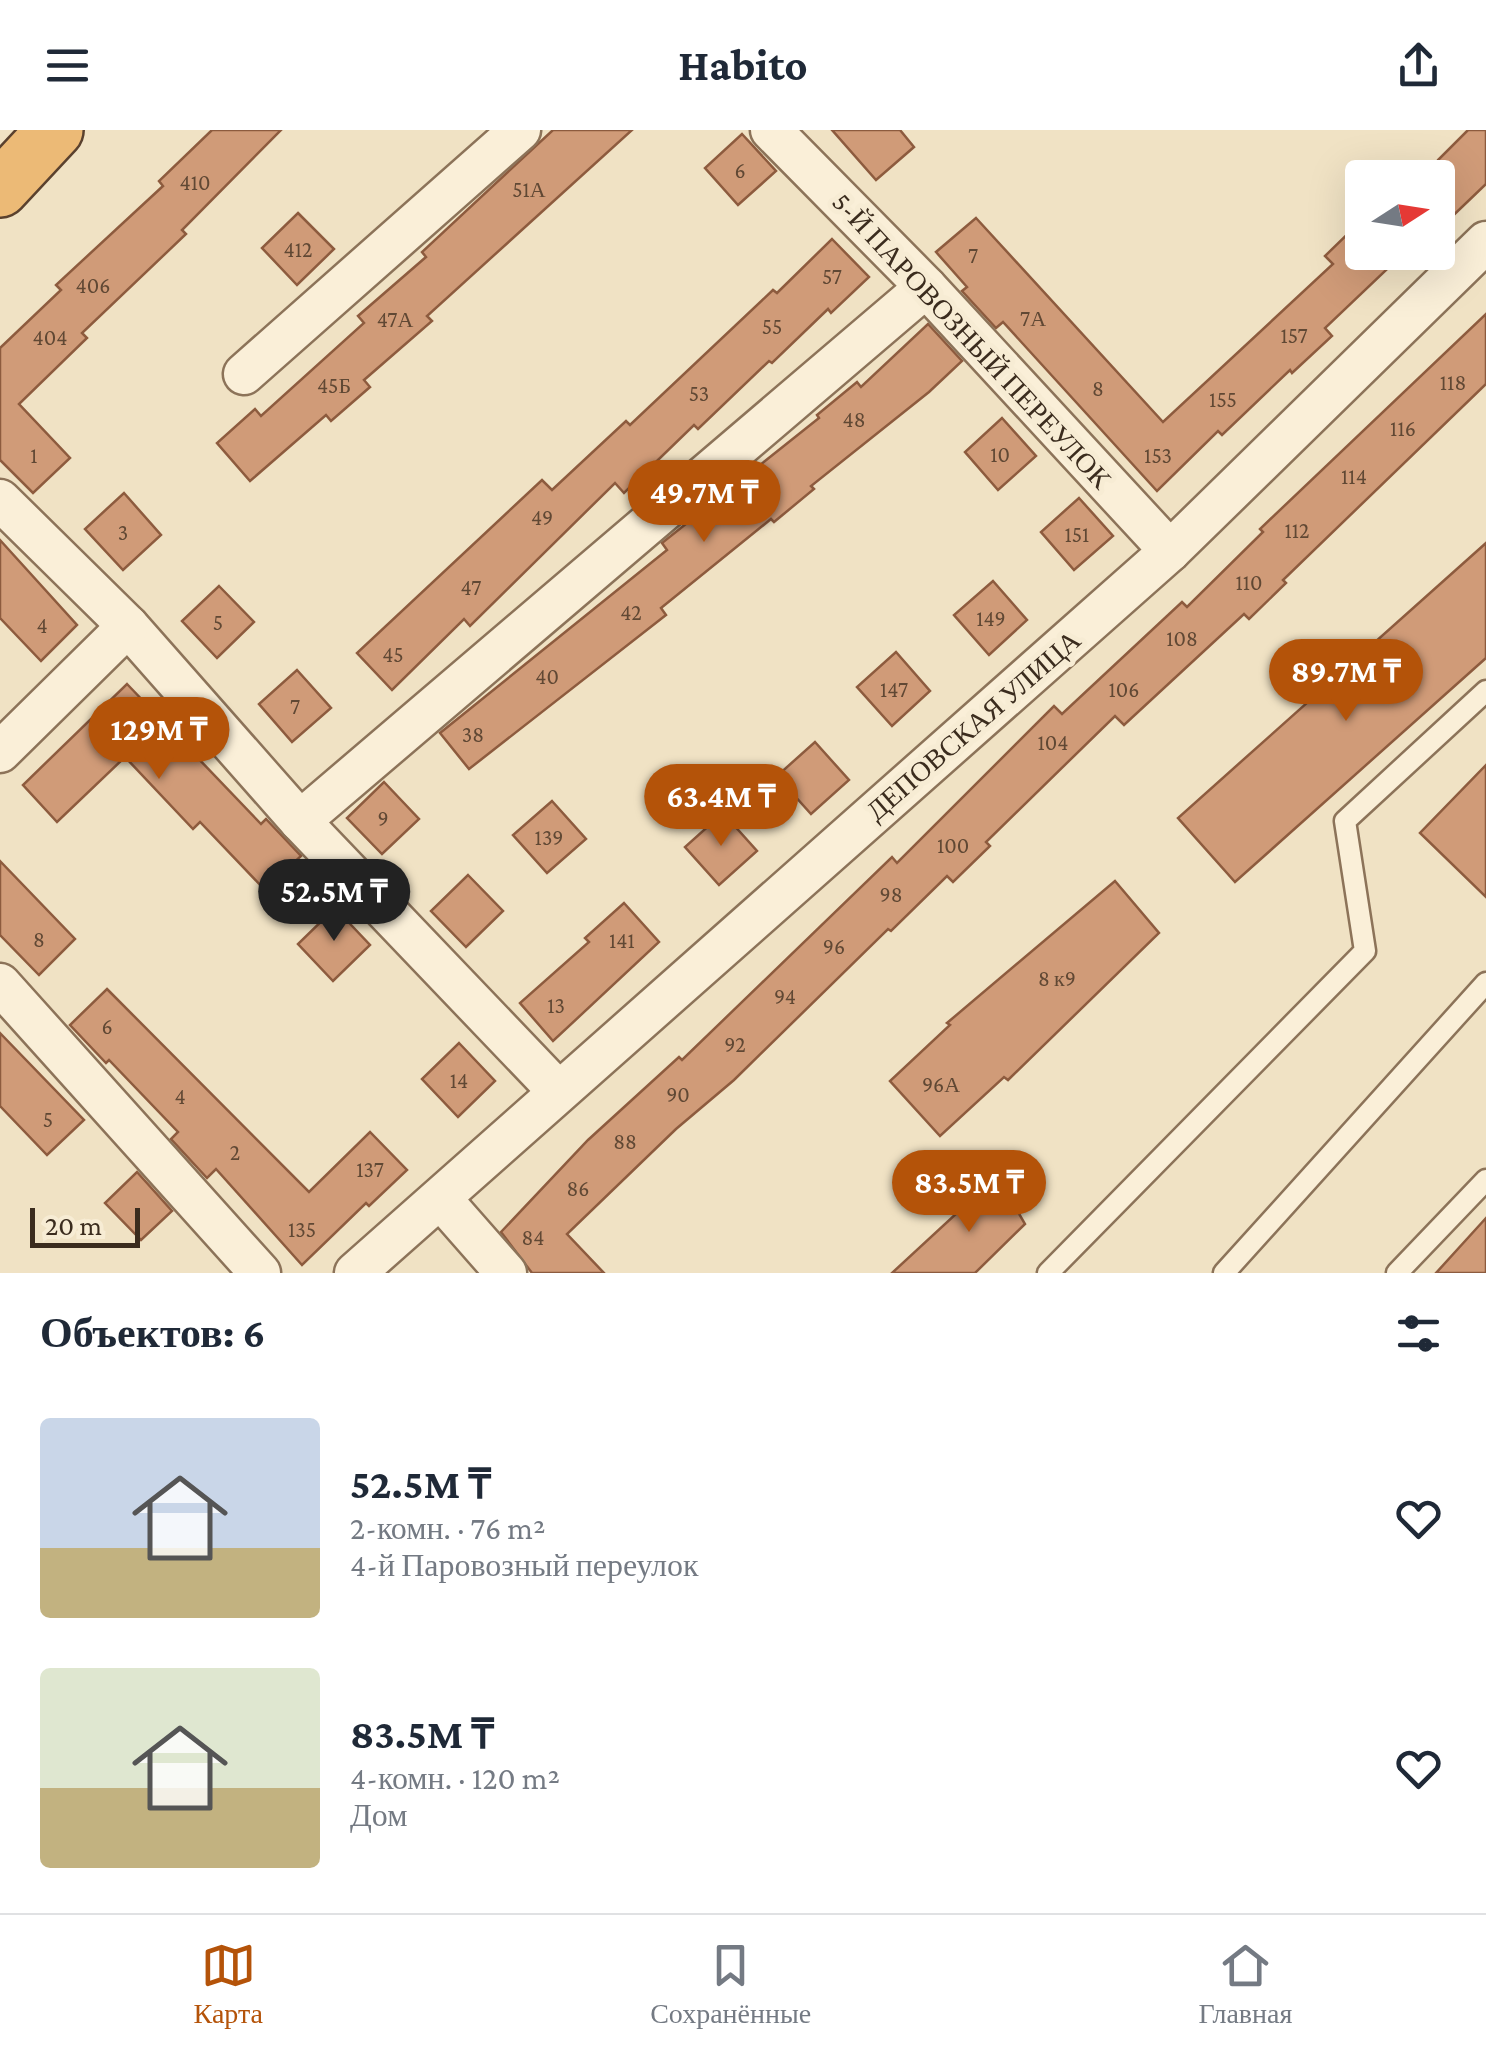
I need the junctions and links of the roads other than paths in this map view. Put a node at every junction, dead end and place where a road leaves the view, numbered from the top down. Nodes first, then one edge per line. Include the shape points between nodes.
1 (55, 130) edge
2 (520, 130) edge
3 (771, 130) edge
4 (0, 189) edge
5 (1486, 242) edge
6 (926, 287) junction
7 (244, 374) dead end
8 (0, 500) edge
9 (1170, 551) junction
10 (128, 626) junction
11 (1486, 692) edge
12 (0, 752) edge
13 (300, 822) junction
14 (1486, 983) edge
15 (0, 984) edge
16 (558, 1090) junction
17 (1486, 1180) edge
18 (441, 1199) junction
19 (260, 1273) edge
20 (355, 1273) edge
21 (506, 1273) edge
22 (1048, 1273) edge
23 (1224, 1273) edge
24 (1397, 1273) edge

1 - 4 highway
2 - 7 street
3 - 6 street, 5-Й ПАРОВОЗНЫЙ ПЕРЕУЛОК
5 - 9 street, ДЕПОВСКАЯ УЛИЦА
6 - 9 street, 5-Й ПАРОВОЗНЫЙ ПЕРЕУЛОК
6 - 13 street
8 - 10 street
9 - 16 street, ДЕПОВСКАЯ УЛИЦА
10 - 12 street
10 - 13 street
11 - 22 lane via 1346,821 1365,951
13 - 16 street
14 - 23 lane
15 - 19 street
16 - 18 street, ДЕПОВСКАЯ УЛИЦА
17 - 24 lane
18 - 20 street, ДЕПОВСКАЯ УЛИЦА
18 - 21 street

